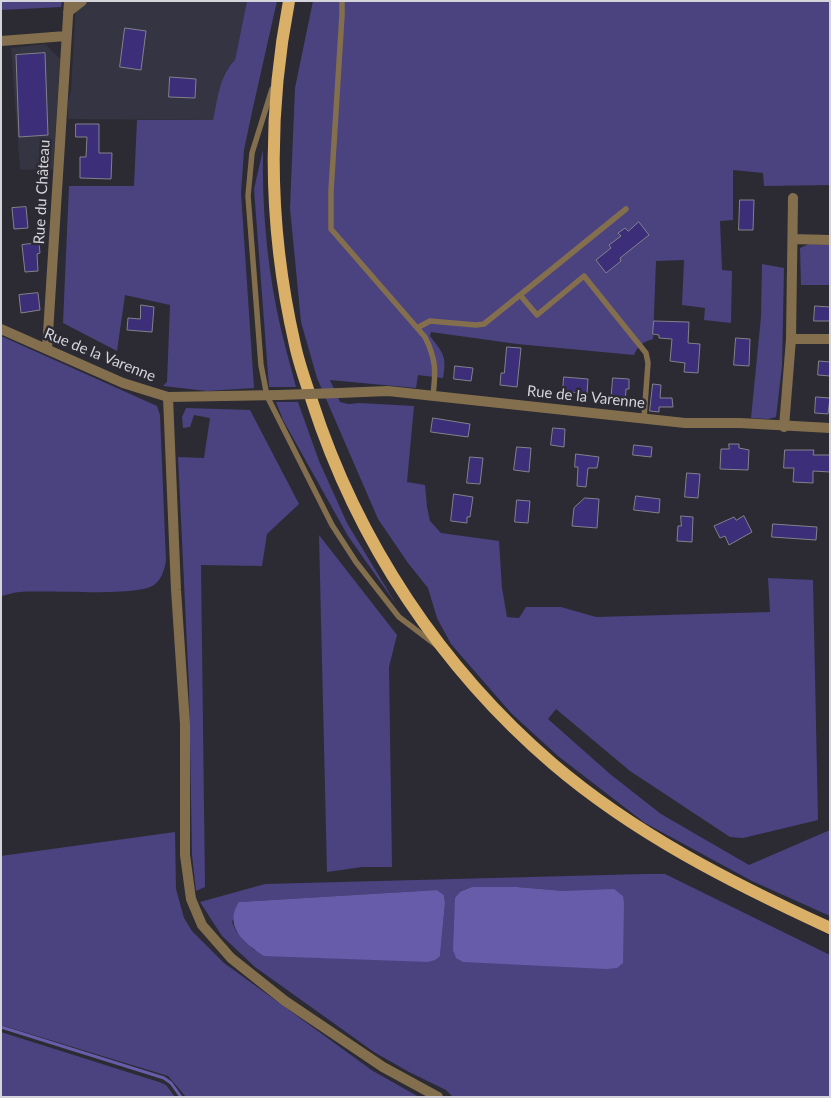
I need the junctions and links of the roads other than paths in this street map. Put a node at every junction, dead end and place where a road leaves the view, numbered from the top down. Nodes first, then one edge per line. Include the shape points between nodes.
1 (82, 1) edge
2 (289, 1) edge
3 (342, 1) edge
4 (68, 7) edge
5 (66, 36) junction
6 (1, 41) edge
7 (278, 70) junction
8 (793, 198) dead end
9 (626, 209) dead end
10 (793, 239) junction
11 (830, 240) edge
12 (520, 295) junction
13 (417, 328) junction
14 (1, 330) edge
15 (791, 338) junction
16 (830, 340) edge
17 (47, 350) junction
18 (433, 395) junction
19 (267, 396) junction
20 (168, 397) junction
21 (644, 418) junction
22 (784, 427) junction
23 (830, 428) edge
24 (443, 650) junction
25 (830, 928) edge
26 (438, 1097) edge

1 - 4 street
2 - 7 main road
3 - 13 lane via 331,229
4 - 5 street, Rue du Château
5 - 6 street
5 - 17 street, Rue du Château
7 - 19 lane via 252,153 248,196 260,366
7 - 24 main road via 274,199 280,262 295,346 323,436 353,504 392,575
8 - 10 street
9 - 12 lane
10 - 11 street
10 - 15 street
12 - 13 lane via 484,324 430,321
12 - 21 lane via 537,315 584,276 646,353
13 - 18 lane via 425,337 435,363
14 - 17 street, Rue de la Varenne
15 - 16 street
15 - 22 street
17 - 20 street, Rue de la Varenne via 123,383
18 - 19 street, Rue de la Varenne, bridge via 388,391
18 - 21 street, Rue de la Varenne
19 - 20 street, Rue de la Varenne
19 - 24 lane via 332,525 356,562 399,617
20 - 26 street via 185,724 185,855 190,899 202,925 231,958 285,1001 375,1061
21 - 22 street, Rue de la Varenne
22 - 23 street, Rue de la Varenne
24 - 25 main road via 522,736 621,816 722,876

